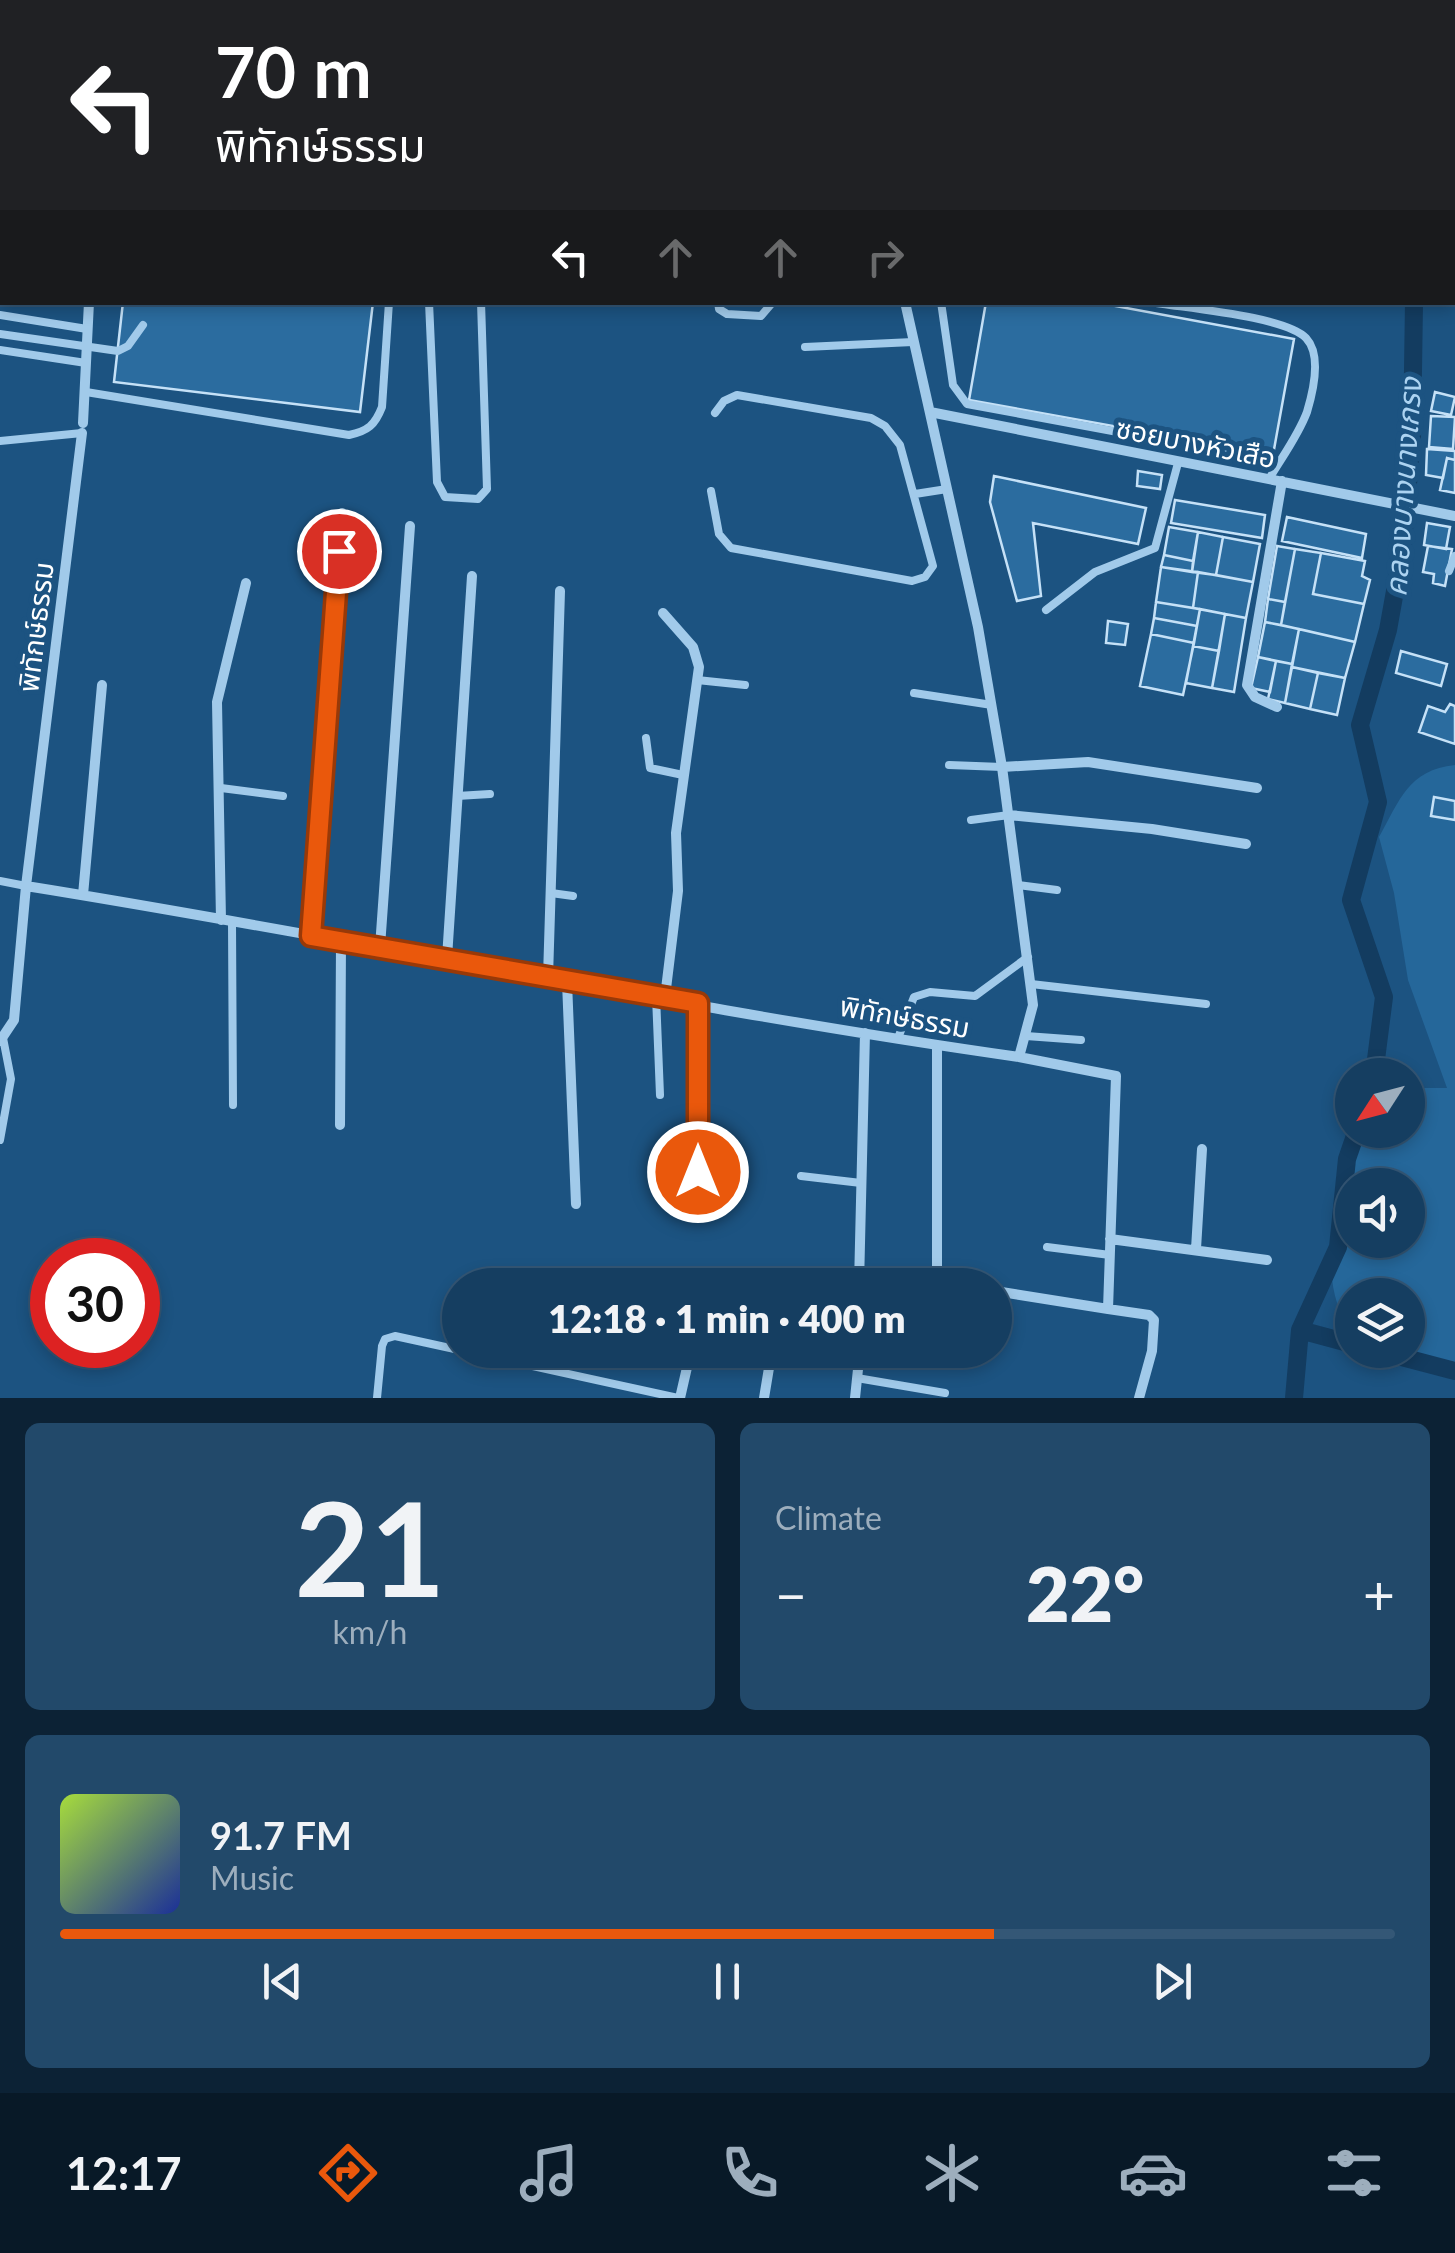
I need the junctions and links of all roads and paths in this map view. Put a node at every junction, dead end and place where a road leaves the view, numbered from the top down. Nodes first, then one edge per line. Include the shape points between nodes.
1 (89, 305) edge
2 (389, 305) edge
3 (429, 305) edge
4 (481, 305) edge
5 (718, 305) edge
6 (772, 305) edge
7 (906, 305) edge
8 (941, 305) edge
9 (1168, 305) edge
10 (0, 314) edge
11 (142, 325) dead end
12 (87, 328) junction
13 (0, 334) edge
14 (914, 342) junction
15 (805, 347) dead end
16 (87, 348) junction
17 (0, 350) edge
18 (86, 364) junction
19 (86, 392) junction
20 (930, 412) junction
21 (715, 413) dead end
22 (82, 428) junction
23 (0, 441) edge
24 (1279, 462) junction
25 (1178, 463) junction
26 (1269, 479) junction
27 (1282, 482) junction
28 (947, 489) junction
29 (711, 491) dead end
30 (915, 494) junction
31 (342, 512) dead end
32 (1455, 516) edge
33 (410, 526) dead end
34 (1455, 556) edge
35 (1448, 571) dead end
36 (472, 576) dead end
37 (246, 583) dead end
38 (560, 591) dead end
39 (1046, 610) dead end
40 (664, 613) dead end
41 (697, 680) junction
42 (102, 685) dead end
43 (745, 686) dead end
44 (914, 693) dead end
45 (992, 706) junction
46 (1278, 707) dead end
47 (646, 738) dead end
48 (950, 765) dead end
49 (1002, 766) junction
50 (683, 774) junction
51 (220, 788) junction
52 (1257, 788) dead end
53 (490, 794) dead end
54 (283, 796) dead end
55 (457, 796) junction
56 (1009, 815) junction
57 (971, 820) dead end
58 (1246, 844) dead end
59 (0, 882) edge
60 (26, 886) junction
61 (1018, 886) junction
62 (1057, 890) dead end
63 (551, 893) junction
64 (83, 895) junction
65 (573, 896) dead end
66 (226, 921) junction
67 (311, 936) junction
68 (341, 941) junction
69 (380, 947) junction
70 (1028, 957) junction
71 (447, 958) junction
72 (548, 977) junction
73 (567, 982) junction
74 (1031, 984) junction
75 (660, 996) junction
76 (698, 1003) junction
77 (1206, 1004) dead end
78 (865, 1032) junction
79 (1026, 1036) junction
80 (898, 1038) junction
81 (2, 1039) edge
82 (1081, 1040) dead end
83 (937, 1045) junction
84 (1019, 1057) junction
85 (660, 1095) dead end
86 (233, 1106) dead end
87 (340, 1125) dead end
88 (0, 1140) edge
89 (1202, 1149) dead end
90 (802, 1176) dead end
91 (861, 1183) junction
92 (576, 1204) dead end
93 (698, 1206) dead end
94 (1110, 1238) junction
95 (1047, 1247) dead end
96 (1196, 1249) junction
97 (1110, 1256) junction
98 (1268, 1260) dead end
99 (859, 1268) edge
100 (937, 1268) edge
101 (1012, 1294) edge
102 (1108, 1308) junction
103 (442, 1347) edge
104 (536, 1368) edge
105 (686, 1368) edge
106 (769, 1368) edge
107 (858, 1368) edge
108 (857, 1378) junction
109 (945, 1392) dead end
110 (377, 1398) edge
111 (679, 1398) edge
112 (764, 1398) edge
113 (855, 1398) edge
114 (1139, 1398) edge

1 - 12 street, พิทักษ์ธรรม
2 - 19 lane via 382,406 362,432
3 - 4 lane via 437,482 446,497 470,500 487,488
5 - 6 lane via 727,314 761,316
7 - 14 street
8 - 24 lane via 953,385 967,404
9 - 24 lane via 1285,325 1306,338 1315,360 1314,383
10 - 12 lane
11 - 16 lane via 128,346
12 - 16 street, พิทักษ์ธรรม
13 - 16 lane
14 - 15 lane
14 - 20 street
16 - 18 street, พิทักษ์ธรรม
17 - 18 lane
18 - 19 street, พิทักษ์ธรรม
19 - 22 street, พิทักษ์ธรรม
20 - 25 street, ซอยบางหัวเสือ
20 - 28 street
21 - 30 lane via 737,395 871,418 900,445
22 - 23 lane
22 - 60 street, พิทักษ์ธรรม
24 - 26 lane
25 - 26 street, ซอยบางหัวเสือ
25 - 39 lane via 1155,548 1094,572
26 - 27 street, ซอยบางหัวเสือ
27 - 32 street, ซอยบางหัวเสือ
27 - 46 street via 1248,685 1256,698
28 - 30 lane
28 - 45 street
29 - 30 lane via 718,534 732,548 912,581 925,578 933,566
31 - 67 street
33 - 69 street
34 - 35 lane
36 - 55 street
37 - 51 street via 218,702
38 - 63 street
40 - 41 street via 698,657
41 - 43 lane
41 - 50 street
42 - 64 street
44 - 45 lane
45 - 49 street
47 - 50 lane via 650,768
48 - 49 lane
49 - 52 street via 1088,762
49 - 56 street
50 - 75 street via 678,892
51 - 54 lane
51 - 66 street
53 - 55 lane
55 - 71 street
56 - 57 lane
56 - 58 street
56 - 61 street
59 - 60 lane
60 - 64 street, พิทักษ์ธรรม
60 - 81 street, พิทักษ์ธรรม via 14,1020
61 - 62 lane
61 - 70 street
63 - 65 lane
63 - 72 street
64 - 66 street, พิทักษ์ธรรม
66 - 67 street, พิทักษ์ธรรม
66 - 86 lane
67 - 68 street, พิทักษ์ธรรม
68 - 69 street, พิทักษ์ธรรม
68 - 87 street
69 - 71 street, พิทักษ์ธรรม
70 - 74 street
70 - 80 lane via 975,996 914,996
71 - 72 street, พิทักษ์ธรรม
72 - 73 street, พิทักษ์ธรรม
73 - 75 street, พิทักษ์ธรรม
73 - 92 street
74 - 77 lane
74 - 79 street
75 - 76 street, พิทักษ์ธรรม
75 - 85 lane
76 - 78 street, พิทักษ์ธรรม
76 - 93 street
78 - 80 street, พิทักษ์ธรรม
78 - 91 street
79 - 82 lane
79 - 84 street
80 - 83 street, พิทักษ์ธรรม
81 - 88 lane via 11,1078
83 - 84 street, พิทักษ์ธรรม
83 - 100 street
84 - 94 street, พิทักษ์ธรรม via 1116,1076
89 - 96 street
90 - 91 lane
91 - 99 street
94 - 96 street
94 - 97 street
95 - 97 lane
96 - 98 street
97 - 102 street
101 - 102 street
102 - 114 street via 1154,1320
103 - 110 lane via 386,1339
104 - 111 lane
105 - 111 street
106 - 112 street
107 - 108 street
108 - 109 lane
108 - 113 street

